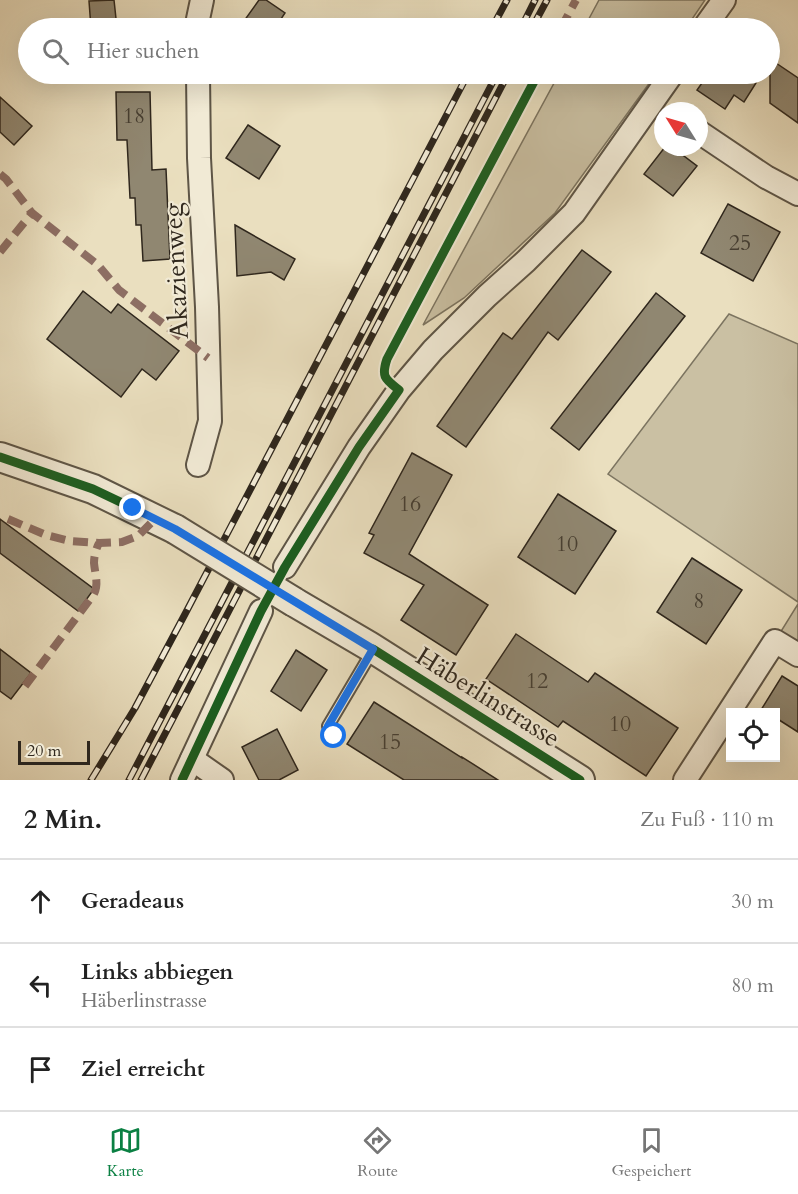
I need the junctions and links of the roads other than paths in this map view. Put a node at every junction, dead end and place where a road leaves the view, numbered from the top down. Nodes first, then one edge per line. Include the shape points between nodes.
1 (202, 0) edge
2 (724, 0) edge
3 (198, 18) edge
4 (711, 18) edge
5 (198, 84) edge
6 (669, 84) edge
7 (662, 102) edge
8 (654, 115) edge
9 (708, 138) edge
10 (798, 194) edge
11 (0, 457) edge
12 (198, 465) dead end
13 (285, 567) dead end
14 (261, 611) dead end
15 (373, 649) junction
16 (798, 655) edge
17 (334, 736) dead end
18 (192, 759) junction
19 (182, 780) edge
20 (222, 780) edge
21 (580, 780) edge
22 (685, 780) edge

1 - 3 street
2 - 4 street
5 - 12 street, Akazienweg via 210,421
6 - 7 street
8 - 13 street via 574,213 433,350 399,390
9 - 10 street
11 - 15 street, Häberlinstrasse, bridge via 93,489 175,529
14 - 18 street
15 - 17 lane via 328,726
15 - 21 street, Häberlinstrasse
16 - 22 street via 775,641
18 - 19 street
18 - 20 street

